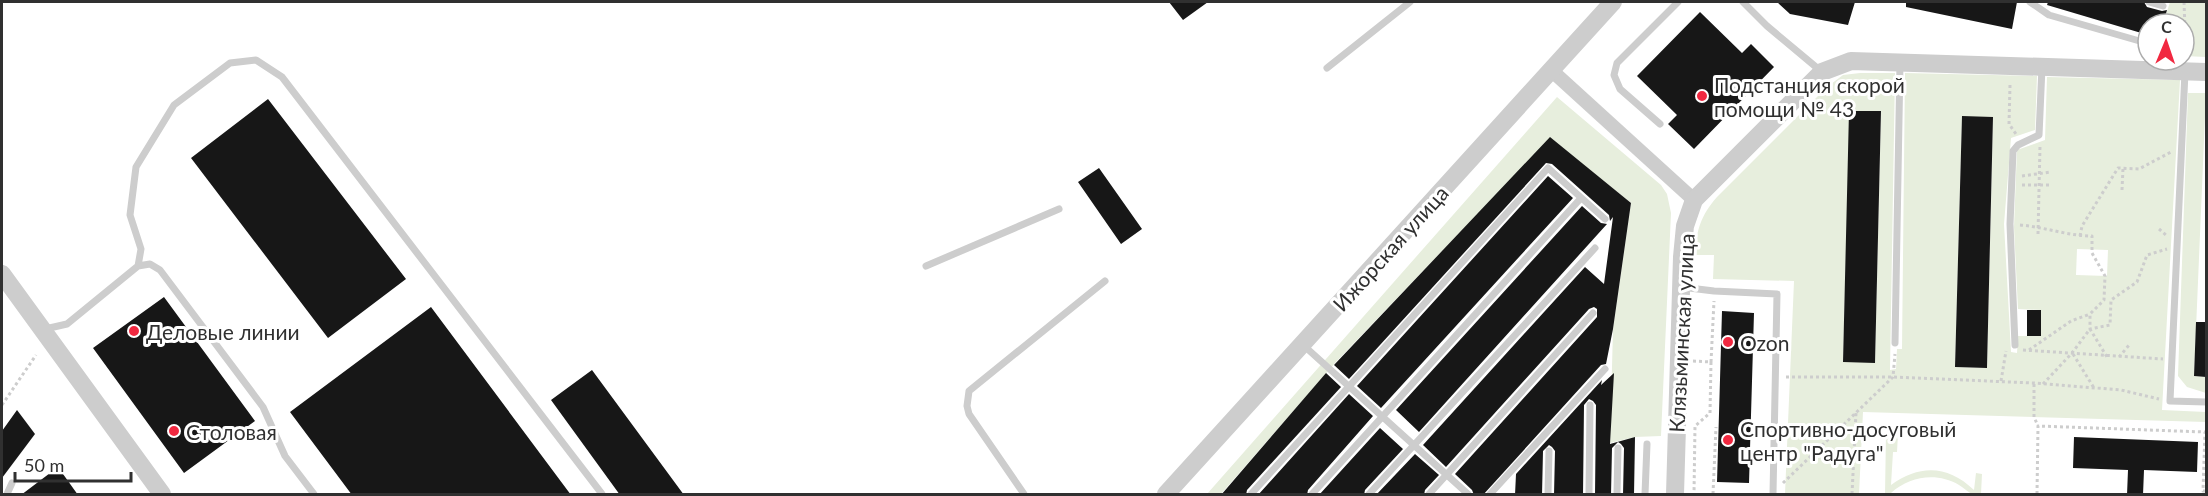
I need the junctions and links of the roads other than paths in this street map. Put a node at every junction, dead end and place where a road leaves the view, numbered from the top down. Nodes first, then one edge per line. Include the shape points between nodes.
1 (1410, 2) edge
2 (1612, 2) edge
3 (1678, 2) edge
4 (1743, 2) edge
5 (2030, 2) edge
6 (2149, 2) edge
7 (2163, 6) dead end
8 (2136, 40) edge
9 (1900, 63) junction
10 (2136, 66) edge
11 (1327, 68) dead end
12 (2042, 68) junction
13 (1550, 69) junction
14 (1822, 72) junction
15 (2186, 72) edge
16 (1660, 124) dead end
17 (1581, 198) junction
18 (1694, 200) junction
19 (1059, 209) dead end
20 (1605, 219) dead end
21 (1595, 248) dead end
22 (138, 266) junction
23 (926, 266) dead end
24 (2, 274) edge
25 (1105, 281) dead end
26 (1681, 287) junction
27 (1593, 313) dead end
28 (42, 329) junction
29 (1895, 343) road end
30 (1302, 344) junction
31 (2014, 345) road end
32 (1605, 369) dead end
33 (1349, 387) junction
34 (2206, 402) edge
35 (1590, 405) dead end
36 (1382, 417) junction
37 (1647, 444) dead end
38 (1414, 445) junction
39 (1618, 448) dead end
40 (1549, 451) dead end
41 (1446, 475) junction
42 (12, 483) dead end
43 (1773, 492) edge
44 (8, 495) edge
45 (162, 495) edge
46 (314, 495) edge
47 (602, 495) edge
48 (1024, 495) edge
49 (1166, 495) edge
50 (1251, 495) edge
51 (1312, 495) edge
52 (1369, 495) edge
53 (1429, 495) edge
54 (1468, 495) edge
55 (1490, 495) edge
56 (1548, 495) edge
57 (1589, 495) edge
58 (1617, 495) edge
59 (1645, 495) edge
60 (1675, 495) edge

1 - 11 lane
2 - 13 street, Ижорская улица
3 - 16 lane via 1617,63 1614,75 1620,89
4 - 14 lane
5 - 8 lane via 2049,15
6 - 7 lane
9 - 12 street, Клязьминская улица
9 - 14 street, Клязьминская улица via 1851,61
9 - 29 lane
10 - 12 street, Клязьминская улица
12 - 31 lane via 2039,135 2013,151 2010,224
13 - 18 street
13 - 30 street, Ижорская улица
14 - 18 street, Клязьминская улица
15 - 34 lane via 2170,401
17 - 20 lane
17 - 33 lane via 1548,168
17 - 36 lane
18 - 26 street, Клязьминская улица via 1685,226
19 - 23 lane
21 - 38 lane
22 - 28 lane via 67,324
22 - 46 lane via 150,264 160,270 263,407 285,456
22 - 47 lane via 141,249 130,215 136,166 174,105 230,63 256,60 282,78
24 - 28 street
25 - 48 lane via 969,391 969,414
26 - 43 lane via 1777,294
26 - 60 street, Клязьминская улица
27 - 41 lane
28 - 45 street
30 - 33 lane
30 - 49 street, Ижорская улица
32 - 55 lane
33 - 36 lane
33 - 50 lane
35 - 57 lane
36 - 38 lane
36 - 51 lane
37 - 59 lane
38 - 41 lane
38 - 52 lane
39 - 58 lane
40 - 56 lane
41 - 53 lane
41 - 54 lane
42 - 44 lane

